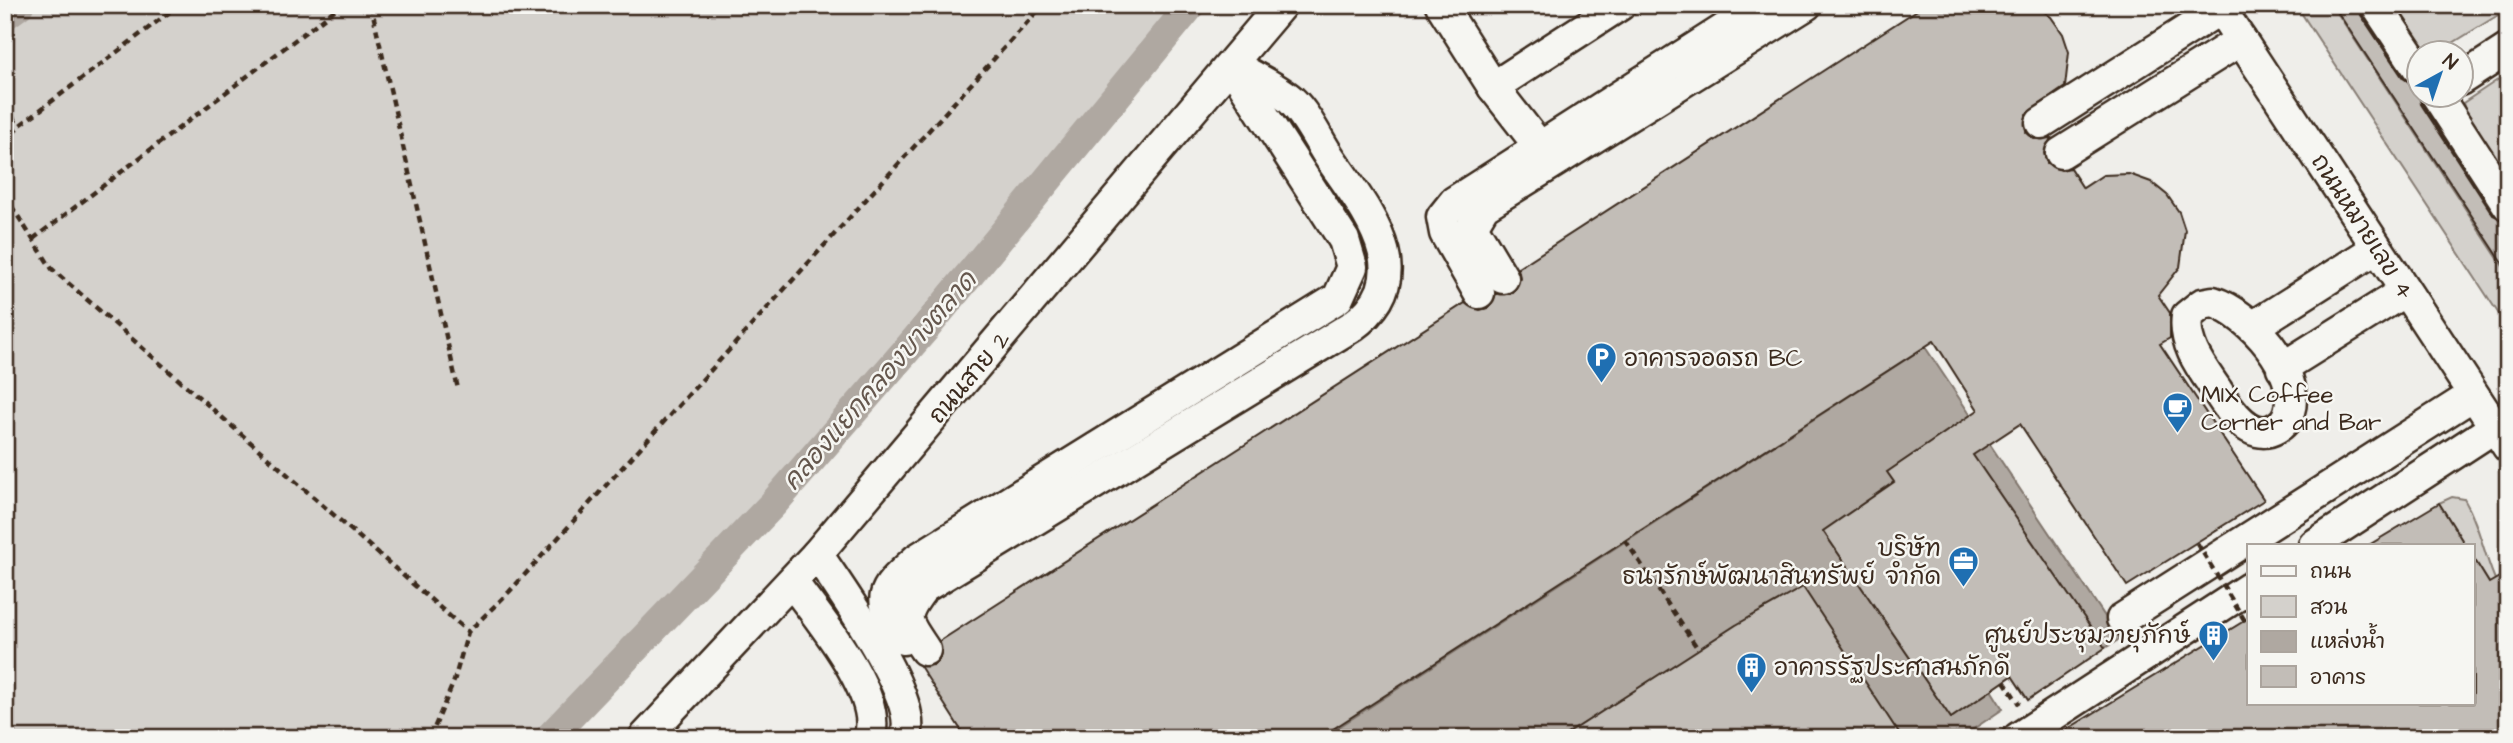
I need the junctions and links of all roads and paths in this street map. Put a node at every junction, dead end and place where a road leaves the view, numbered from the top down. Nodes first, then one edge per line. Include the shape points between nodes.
1 (180, 5) edge
2 (341, 5) edge
3 (371, 5) edge
4 (1043, 5) edge
5 (1281, 5) edge
6 (1620, 5) edge
7 (1762, 5) edge
8 (1806, 5) edge
9 (2376, 5) edge
10 (2219, 7) edge
11 (1452, 10) edge
12 (2241, 40) junction
13 (2404, 47) edge
14 (2508, 49) edge
15 (1232, 64) junction
16 (2474, 71) edge
17 (1493, 87) junction
18 (5, 107) edge
19 (2445, 108) edge
20 (2042, 123) dead end
21 (19, 126) junction
22 (5, 144) edge
23 (1539, 146) junction
24 (2061, 153) dead end
25 (5, 196) edge
26 (2508, 205) edge
27 (33, 239) junction
28 (2377, 248) junction
29 (1386, 261) junction
30 (1352, 267) junction
31 (2405, 291) junction
32 (2254, 326) junction
33 (2282, 368) junction
34 (458, 389) dead end
35 (2473, 395) junction
36 (2501, 437) edge
37 (1625, 540) dead end
38 (2197, 542) dead end
39 (2316, 544) edge
40 (817, 554) junction
41 (792, 582) junction
42 (2247, 589) edge
43 (2122, 619) dead end
44 (2245, 621) dead end
45 (468, 632) junction
46 (1698, 649) dead end
47 (907, 731) edge
48 (871, 733) edge
49 (430, 738) edge
50 (644, 738) edge
51 (2018, 738) edge

1 - 21 path
2 - 27 path
3 - 34 path
4 - 45 path
5 - 15 street, ถนนสาย 2
6 - 17 street
7 - 23 street
8 - 23 street via 1484,206 1472,226 1491,286 1444,233 1442,217 1454,202
9 - 13 street
10 - 12 street, ถนนหมายเลข 4
10 - 20 street
11 - 17 street
12 - 24 street
12 - 28 street, ถนนหมายเลข 4
14 - 16 street
15 - 29 street via 1292,101 1378,229
15 - 30 street via 1344,240
15 - 40 street, ถนนสาย 2
17 - 23 street
18 - 21 path
19 - 26 street
21 - 22 path
25 - 27 path
27 - 45 path via 52,269
28 - 31 street, ถนนหมายเลข 4
28 - 32 street
29 - 30 street
29 - 30 street via 1380,296 1371,313 923,588 907,609 906,621 920,653 893,624 884,598 887,585 917,559 1325,307 1338,298
31 - 33 street
31 - 35 street, ถนนหมายเลข 4
32 - 33 street
32 - 33 street via 2231,308 2213,302 2194,308 2186,323 2196,360 2229,409 2261,432 2273,431 2290,412 2291,396
35 - 36 street, ถนนหมายเลข 4
35 - 43 street
36 - 39 street
37 - 46 path
38 - 44 path, bridge
40 - 41 street, ถนนสาย 2
40 - 47 street via 890,669
41 - 48 street via 862,684
41 - 50 street, ถนนสาย 2
42 - 51 street
45 - 49 path
47 - 48 street

